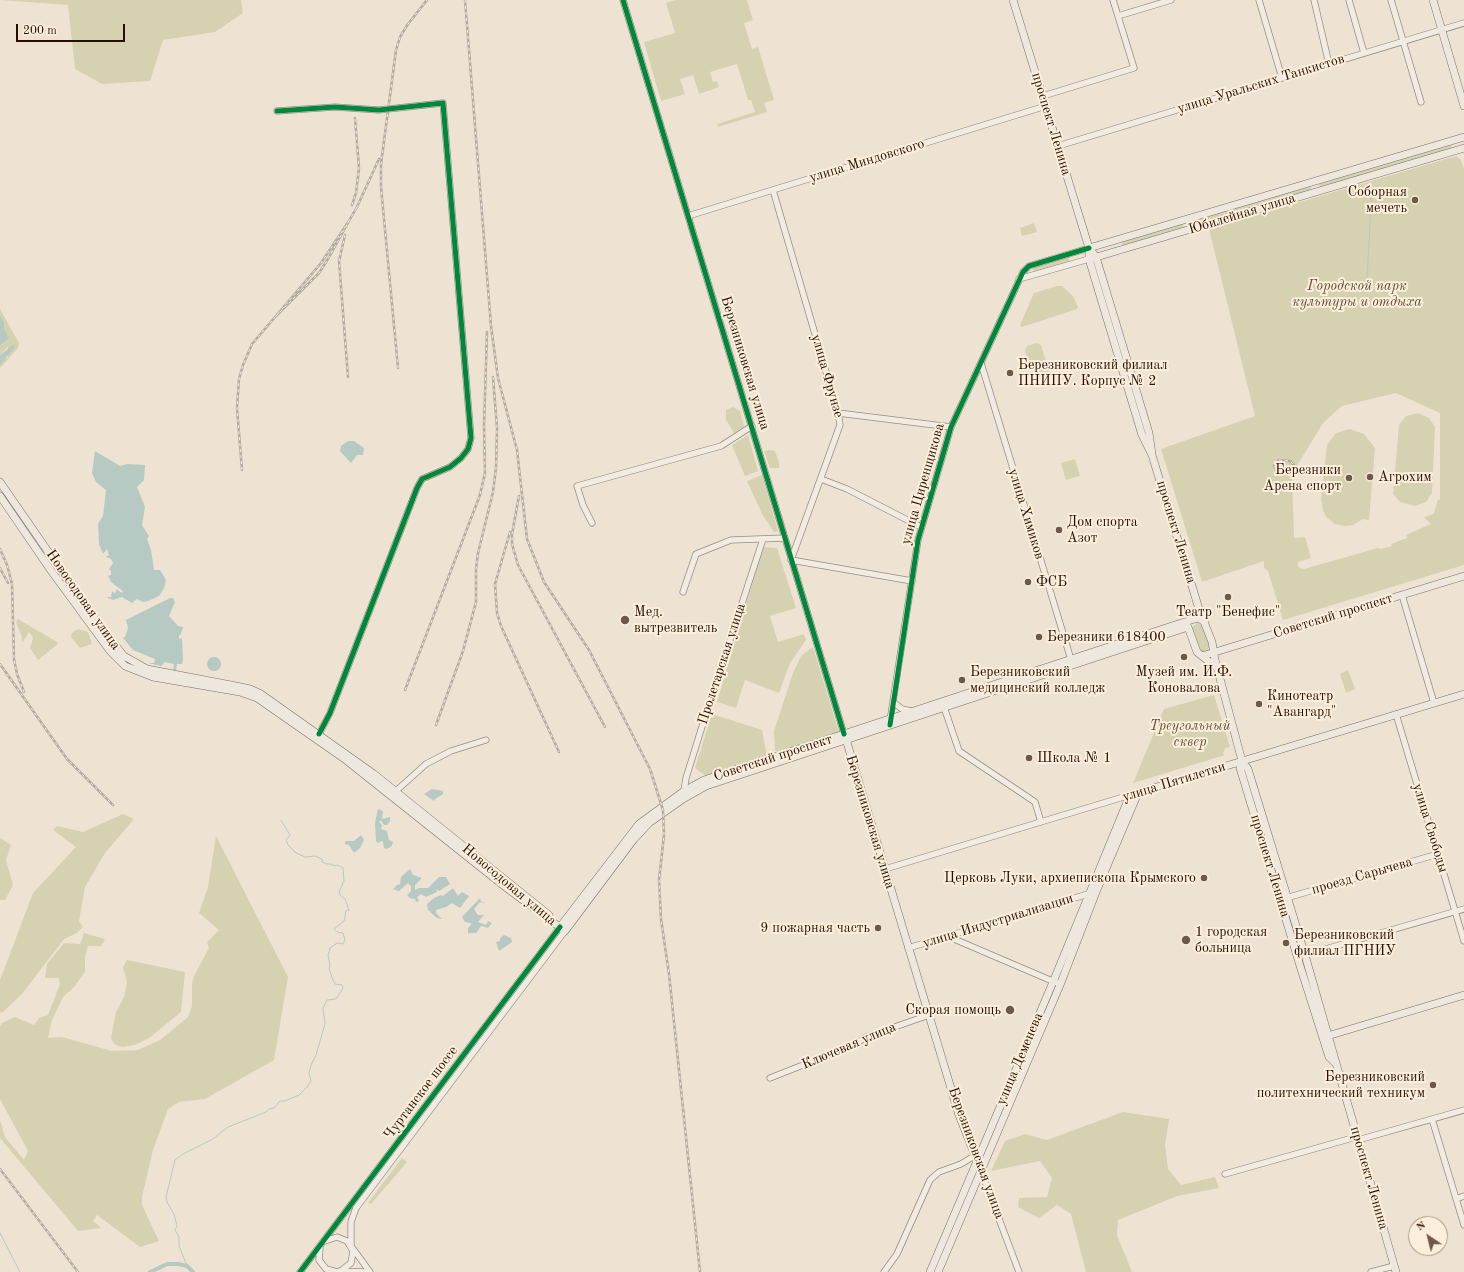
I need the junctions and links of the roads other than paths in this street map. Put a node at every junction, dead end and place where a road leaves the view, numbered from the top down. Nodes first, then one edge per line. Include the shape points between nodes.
1 (623, 0) edge
2 (1013, 0) edge
3 (1113, 0) edge
4 (1171, 0) edge
5 (1259, 0) edge
6 (1314, 0) edge
7 (1349, 0) edge
8 (1392, 0) edge
9 (1433, 0) edge
10 (1118, 16) junction
11 (1464, 23) edge
12 (1441, 30) junction
13 (1404, 41) junction
14 (1364, 53) junction
15 (1329, 64) junction
16 (1282, 78) junction
17 (1043, 96) junction
18 (1421, 102) dead end
19 (1046, 106) junction
20 (1464, 106) edge
21 (276, 111) dead end
22 (1464, 137) edge
23 (1058, 146) junction
24 (1464, 148) edge
25 (773, 190) junction
26 (688, 216) junction
27 (1089, 248) junction
28 (1092, 258) junction
29 (1019, 279) junction
30 (981, 363) junction
31 (838, 413) junction
32 (752, 426) junction
33 (951, 427) junction
34 (821, 479) junction
35 (0, 482) edge
36 (0, 496) edge
37 (592, 523) dead end
38 (921, 527) junction
39 (785, 538) junction
40 (763, 539) junction
41 (791, 560) junction
42 (60, 567) junction
43 (52, 572) junction
44 (1464, 576) edge
45 (912, 581) junction
46 (683, 592) dead end
47 (1402, 595) junction
48 (1199, 609) junction
49 (1194, 619) junction
50 (1205, 622) junction
51 (1188, 627) junction
52 (1214, 652) junction
53 (1202, 656) junction
54 (1071, 662) junction
55 (1219, 672) junction
56 (1464, 694) edge
57 (893, 702) junction
58 (1434, 703) junction
59 (944, 707) junction
60 (913, 711) junction
61 (1396, 714) junction
62 (890, 722) junction
63 (319, 734) junction
64 (845, 737) junction
65 (486, 740) dead end
66 (1242, 760) junction
67 (684, 790) junction
68 (396, 791) junction
69 (1138, 793) junction
70 (1130, 795) junction
71 (683, 799) junction
72 (644, 819) joint
73 (1041, 822) junction
74 (634, 840) joint
75 (1112, 847) junction
76 (1438, 854) junction
77 (884, 869) junction
78 (1088, 894) junction
79 (1286, 898) junction
80 (1464, 909) edge
81 (1455, 911) junction
82 (563, 929) junction
83 (947, 936) junction
84 (1464, 941) edge
85 (908, 948) junction
86 (1305, 955) junction
87 (1053, 982) junction
88 (1060, 985) junction
89 (1464, 995) edge
90 (928, 1015) junction
91 (1326, 1037) junction
92 (770, 1078) dead end
93 (1464, 1110) edge
94 (1432, 1119) junction
95 (1357, 1138) junction
96 (976, 1158) junction
97 (981, 1171) junction
98 (1225, 1174) dead end
99 (1464, 1196) edge
100 (1456, 1198) junction
101 (1464, 1225) edge
102 (322, 1243) junction
103 (351, 1246) junction
104 (1395, 1269) edge
105 (300, 1272) edge
106 (336, 1272) edge
107 (364, 1272) edge
108 (370, 1272) edge
109 (884, 1272) edge
110 (930, 1272) edge
111 (938, 1272) edge
112 (1019, 1272) edge
113 (1370, 1272) edge

1 - 26 street, Березниковская улица
2 - 17 main road, проспект Ленина
3 - 10 street
4 - 10 street
5 - 16 street
6 - 15 street
7 - 14 street
8 - 13 street
9 - 12 main road
10 - 17 street via 1134,68
11 - 12 street, улица Уральских Танкистов
12 - 13 street, улица Уральских Танкистов
12 - 20 main road
13 - 14 street, улица Уральских Танкистов
13 - 18 street
14 - 15 street, улица Уральских Танкистов
15 - 16 street, улица Уральских Танкистов
16 - 23 street, улица Уральских Танкистов
17 - 19 main road, проспект Ленина
19 - 23 main road, проспект Ленина
19 - 25 street, улица Миндовского
21 - 63 street via 335,107 379,110 443,104 471,438 468,449 461,458 450,467 422,479 417,488 330,713
22 - 27 main road, Юбилейная улица
23 - 27 main road, проспект Ленина
24 - 28 main road, Юбилейная улица
25 - 26 street, улица Миндовского
25 - 31 street, улица Фрунзе
26 - 32 street, Березниковская улица
27 - 28 main road, проспект Ленина
27 - 29 street, улица Циренщикова via 1029,266
28 - 29 street, Юбилейная улица
28 - 48 main road, проспект Ленина via 1142,435 1152,455
29 - 30 street, улица Циренщикова
30 - 33 street, улица Циренщикова
30 - 54 street, улица Химиков
31 - 33 street
31 - 34 street, улица Фрунзе via 840,425
32 - 37 street via 721,446 577,486
32 - 39 street, Березниковская улица
33 - 38 street, улица Циренщикова
34 - 38 street via 848,489
34 - 41 street, улица Фрунзе
35 - 42 main road, Новосодовая улица
36 - 43 main road, Новосодовая улица
38 - 45 street, улица Циренщикова
39 - 40 street
39 - 41 street, Березниковская улица
40 - 46 street via 731,540 696,554
40 - 67 street, Пролетарская улица
41 - 45 street
41 - 64 street, Березниковская улица
42 - 43 main road via 54,566
42 - 63 main road, Новосодовая улица via 109,639 124,656 147,668 250,689
43 - 82 main road, Новосодовая улица via 110,651 125,666 153,678 240,692 257,698 346,760 508,889
44 - 47 main road, Советский проспект
45 - 57 street, улица Циренщикова
47 - 52 main road, Советский проспект
47 - 58 street
48 - 49 main road
48 - 50 main road, проспект Ленина
49 - 50 main road
49 - 51 main road
49 - 54 main road, Советский проспект
50 - 52 main road, проспект Ленина
51 - 53 main road via 1196,650
51 - 54 main road, Советский проспект
52 - 53 main road, Советский проспект
52 - 55 main road, проспект Ленина
53 - 55 main road via 1214,664
54 - 59 main road, Советский проспект
54 - 60 main road, Советский проспект
55 - 66 main road, проспект Ленина
56 - 58 main road, улица Пятилетки
57 - 60 street via 902,709
57 - 62 street, улица Циренщикова
58 - 61 main road, улица Пятилетки
59 - 62 main road, Советский проспект
59 - 73 street via 959,751 1035,802
60 - 62 main road, Советский проспект
61 - 66 main road, улица Пятилетки
61 - 76 street, улица Свободы
62 - 64 main road, Советский проспект
63 - 68 main road, Новосодовая улица
64 - 67 main road, Советский проспект via 704,780
64 - 71 main road, Советский проспект via 706,786
64 - 77 main road, Березниковская улица
65 - 68 street via 451,751 426,764
66 - 69 main road, улица Пятилетки
66 - 79 main road, проспект Ленина via 1248,769
66 - 91 main road, проспект Ленина via 1240,768
67 - 71 main road
67 - 72 main road, Советский проспект
68 - 82 main road, Новосодовая улица via 527,896
69 - 70 main road, улица Пятилетки
69 - 75 main road, улица Деменева
70 - 73 street, улица Пятилетки
70 - 75 main road, улица Деменева
71 - 74 main road, Советский проспект via 648,823
72 - 82 main road, Чуртанское шоссе
73 - 77 street, улица Пятилетки
74 - 82 main road, Чуртанское шоссе
75 - 78 main road, улица Деменева
75 - 88 main road, улица Деменева
76 - 79 street, проезд Сарычева
76 - 81 street, улица Свободы
77 - 85 main road, Березниковская улица
78 - 83 street, улица Индустриализации
78 - 87 main road, улица Деменева
79 - 86 main road, проспект Ленина
80 - 81 street
81 - 84 street, улица Свободы
81 - 86 street
82 - 102 street, Чуртанское шоссе
82 - 103 street, Чуртанское шоссе via 356,1208 351,1222
83 - 85 street, улица Индустриализации
83 - 87 street
85 - 90 main road, Березниковская улица
86 - 91 main road, проспект Ленина
87 - 88 street
87 - 96 main road, улица Деменева
88 - 97 main road, улица Деменева
89 - 91 main road
90 - 92 street, Ключевая улица via 866,1037 854,1045
90 - 96 main road, Березниковская улица via 966,1136
91 - 95 main road, проспект Ленина via 1334,1055
93 - 94 street
94 - 95 street
94 - 100 street
95 - 98 street
95 - 104 main road, проспект Ленина
96 - 97 main road, Березниковская улица
96 - 109 street via 939,1172 930,1180 897,1254
96 - 110 main road, улица Деменева
97 - 111 main road, улица Деменева
97 - 112 street, Березниковская улица
99 - 100 street
100 - 101 street
102 - 103 street via 336,1237
102 - 105 street, Чуртанское шоссе
102 - 106 street via 319,1260 326,1269
103 - 106 street via 351,1263
103 - 108 street
104 - 113 street
106 - 107 street

